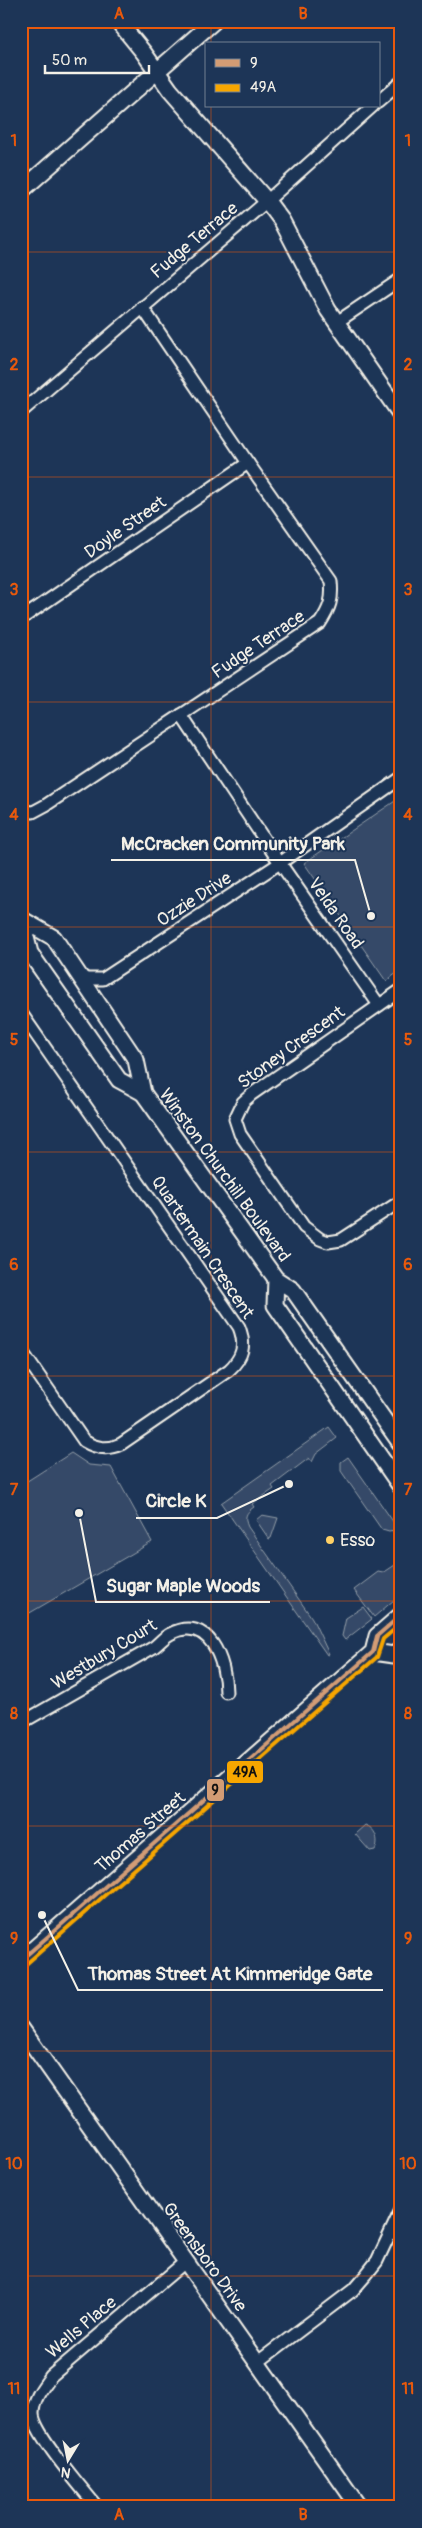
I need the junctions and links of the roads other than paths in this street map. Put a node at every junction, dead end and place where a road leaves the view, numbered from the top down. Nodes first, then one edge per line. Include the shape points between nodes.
1 (118, 21) edge
2 (214, 21) edge
3 (156, 70) junction
4 (401, 82) edge
5 (380, 100) edge
6 (371, 108) edge
7 (24, 182) edge
8 (267, 201) junction
9 (401, 279) edge
10 (142, 306) junction
11 (337, 322) junction
12 (21, 412) edge
13 (401, 415) edge
14 (248, 463) junction
15 (21, 619) edge
16 (181, 715) junction
17 (401, 778) edge
18 (21, 811) edge
19 (280, 864) junction
20 (22, 919) edge
21 (80, 976) junction
22 (102, 979) junction
23 (401, 990) edge
24 (380, 1005) junction
25 (101, 1008) junction
26 (21, 1012) edge
27 (143, 1094) junction
28 (401, 1201) edge
29 (276, 1279) junction
30 (21, 1350) edge
31 (401, 1444) edge
32 (401, 1487) edge
33 (401, 1615) edge
34 (401, 1649) edge
35 (373, 1652) junction
36 (226, 1692) dead end
37 (21, 1723) edge
38 (21, 1960) edge
39 (21, 2028) edge
40 (401, 2210) edge
41 (185, 2262) junction
42 (258, 2362) junction
43 (97, 2507) edge
44 (359, 2507) edge

1 - 3 street
2 - 3 street
3 - 7 street
3 - 8 street
4 - 5 street
6 - 8 street, Fudge Terrace
8 - 10 street, Fudge Terrace
8 - 11 street via 290,234
9 - 11 street
10 - 12 street, Fudge Terrace
10 - 14 street, Fudge Terrace
11 - 13 street
14 - 15 street, Doyle Street
14 - 16 street, Fudge Terrace via 331,581 330,608 320,623
16 - 18 street, Fudge Terrace via 46,805 33,812
16 - 19 street, Velda Road
17 - 19 street, Ozzie Drive
19 - 22 street, Ozzie Drive
19 - 24 street, Velda Road
20 - 21 street, Winston Churchill Boulevard via 54,938
20 - 27 street, Winston Churchill Boulevard via 30,953 119,1080
21 - 22 street via 87,980
21 - 25 street, Winston Churchill Boulevard
22 - 25 street
23 - 24 street, Stoney Crescent
24 - 28 street, Stoney Crescent via 252,1094 237,1111 235,1126 304,1227 320,1239 328,1242 341,1240
25 - 27 street, Winston Churchill Boulevard via 136,1060
26 - 30 street, Quartermain Crescent via 238,1327 244,1346 242,1354 229,1370 121,1444 101,1448 84,1441
27 - 29 street, Winston Churchill Boulevard
29 - 31 street, Winston Churchill Boulevard via 293,1290
29 - 32 street, Winston Churchill Boulevard via 276,1305
33 - 35 street, Thomas Street via 377,1636
34 - 35 street via 394,1655
35 - 38 street, Thomas Street
36 - 37 street, Westbury Court via 219,1652 205,1635 188,1629 170,1634 154,1647
39 - 41 street, Greensboro Drive
40 - 42 street via 377,2261 353,2290
41 - 42 street, Greensboro Drive
41 - 43 street, Wells Place via 51,2376 36,2396 33,2414 40,2433
42 - 44 street, Greensboro Drive

